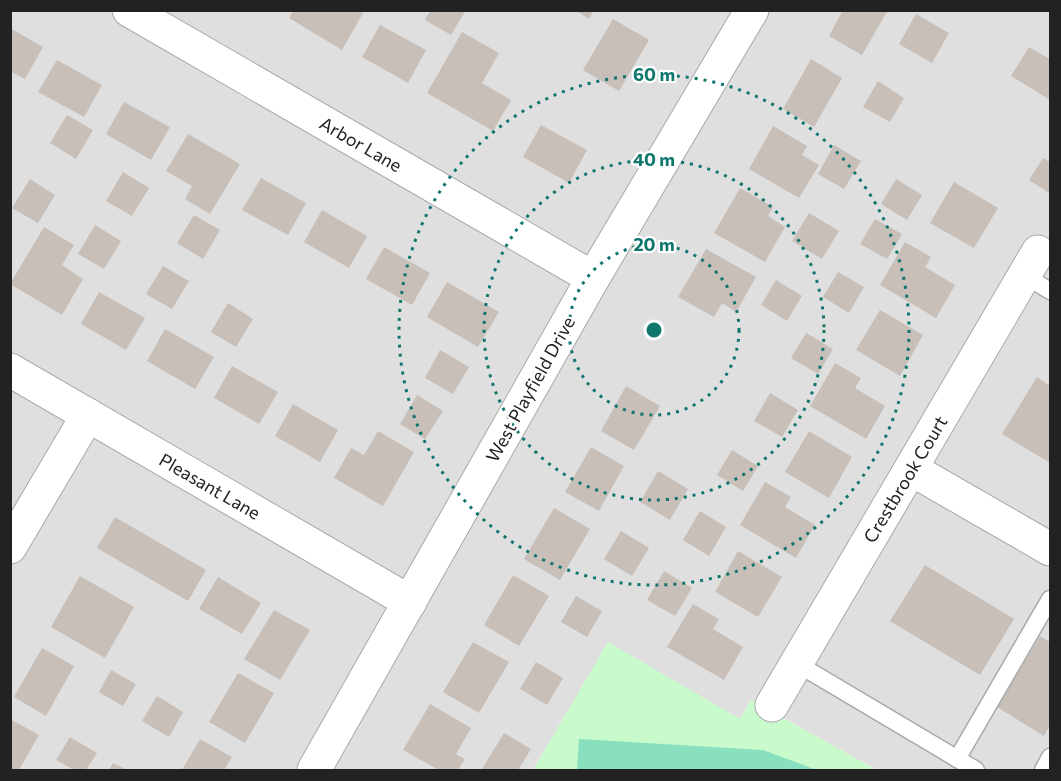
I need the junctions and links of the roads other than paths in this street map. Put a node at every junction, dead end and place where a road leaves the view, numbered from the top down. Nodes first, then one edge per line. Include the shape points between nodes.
1 (129, 10) edge
2 (752, 10) edge
3 (1037, 273) edge
4 (593, 278) junction
5 (10, 370) edge
6 (88, 415) junction
7 (911, 469) junction
8 (10, 547) edge
9 (1050, 549) edge
10 (1050, 599) edge
11 (410, 602) junction
12 (796, 663) junction
13 (772, 705) dead end
14 (1050, 757) edge
15 (957, 759) junction
16 (314, 771) edge
17 (976, 771) edge
18 (1043, 771) edge

1 - 4 street, Arbor Lane
2 - 4 street, West Playfield Drive
3 - 7 street, Crestbrook Court
4 - 11 street, West Playfield Drive
5 - 6 street, Pleasant Lane
6 - 8 street
6 - 11 street, Pleasant Lane
7 - 9 street
7 - 12 street, Crestbrook Court
10 - 15 lane
11 - 16 street, West Playfield Drive
12 - 13 street, Crestbrook Court
12 - 15 lane
14 - 18 lane
15 - 17 lane

